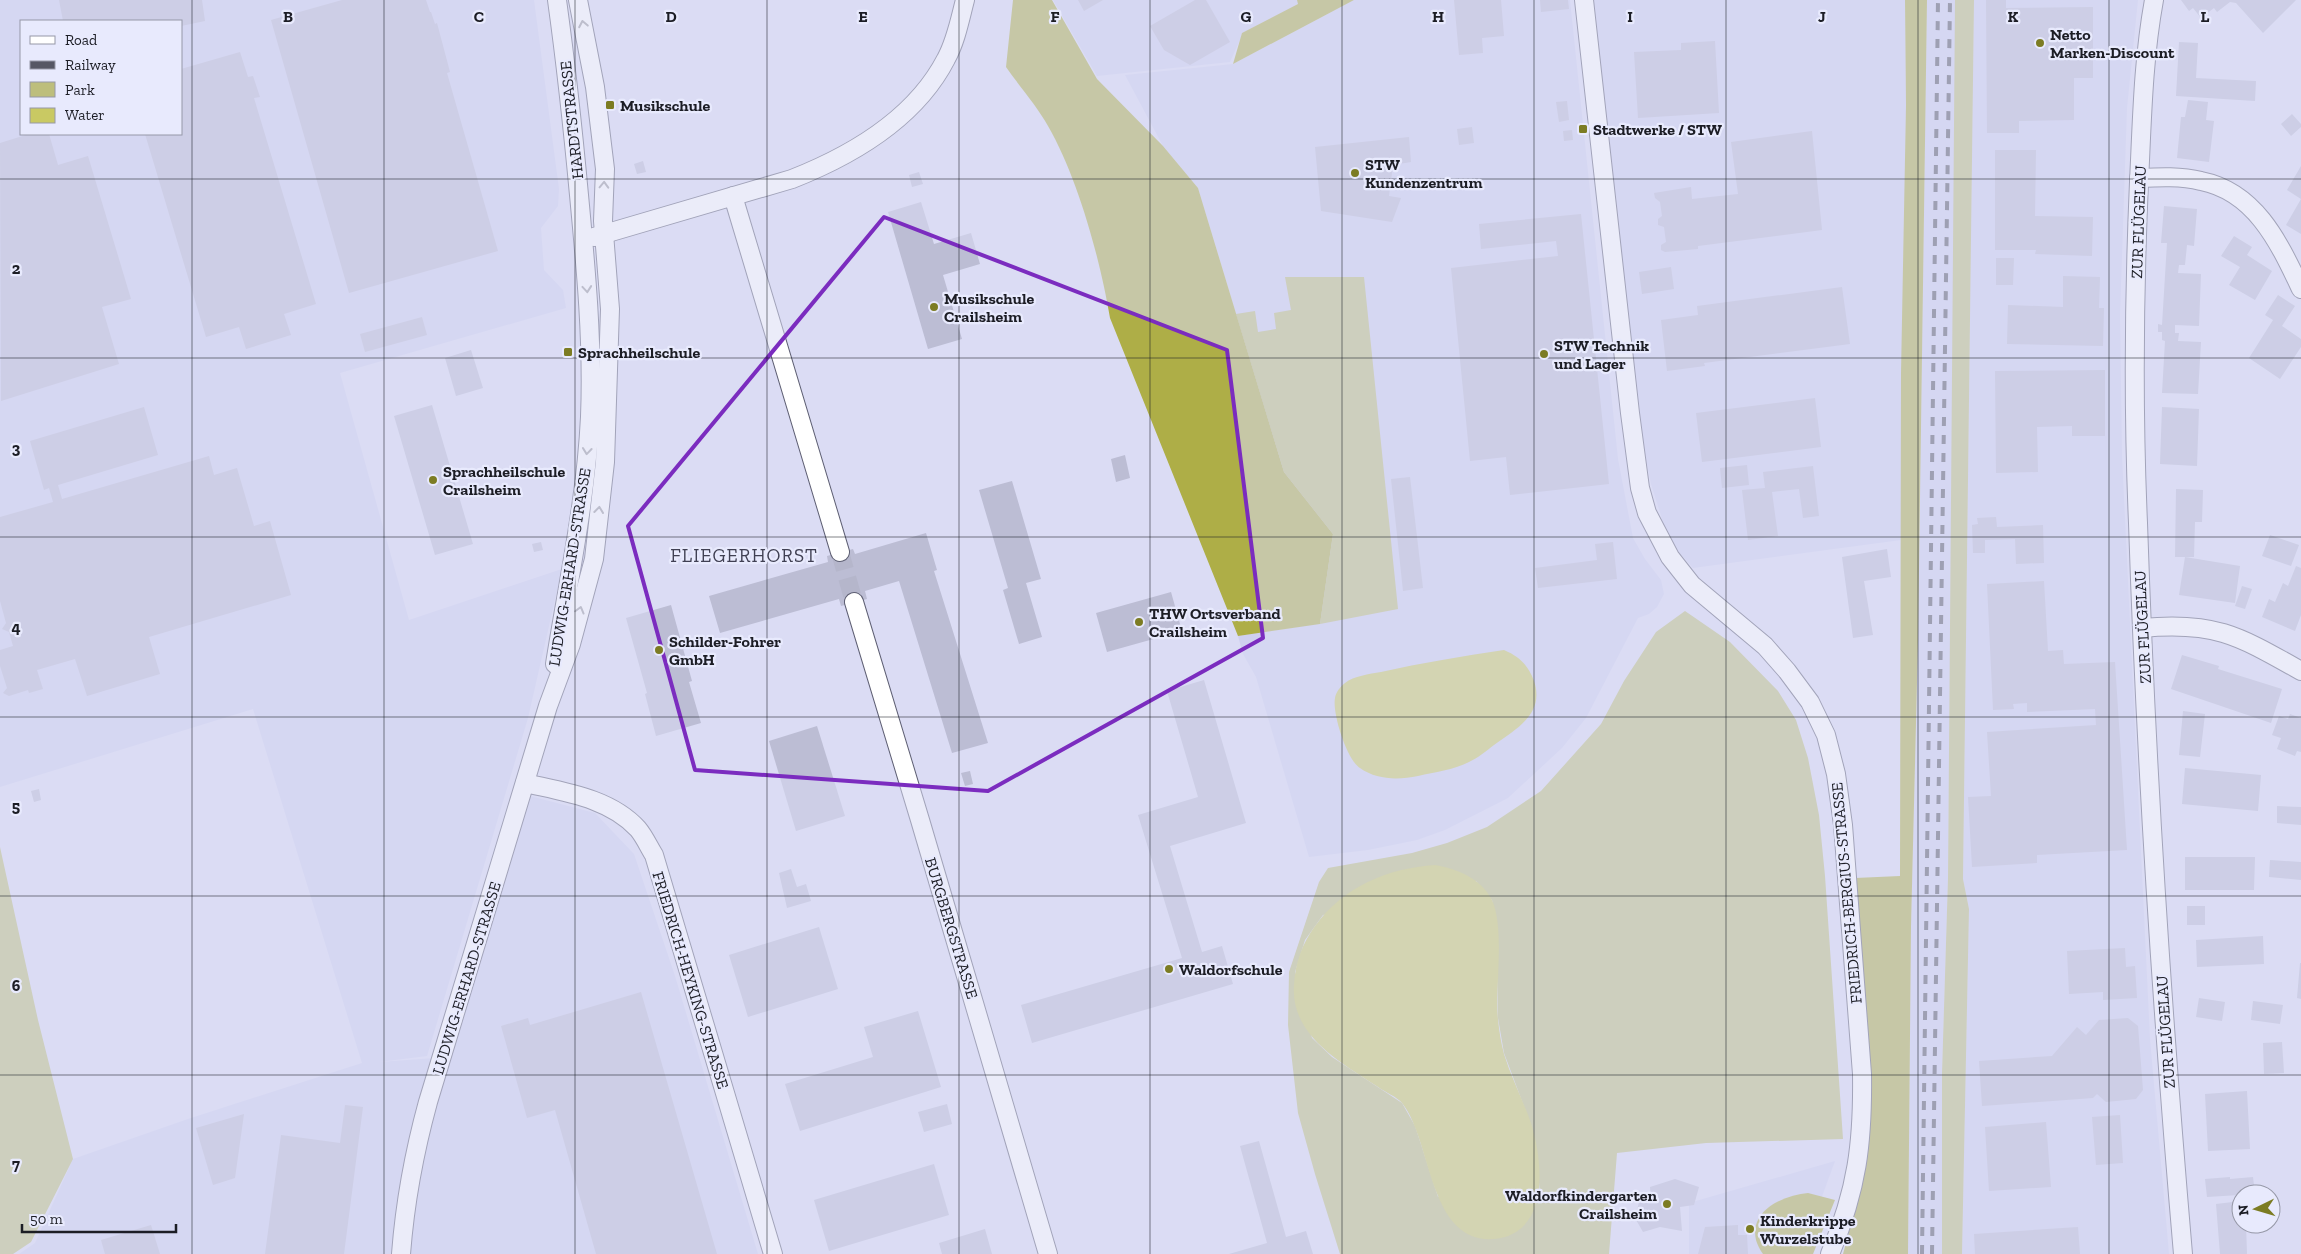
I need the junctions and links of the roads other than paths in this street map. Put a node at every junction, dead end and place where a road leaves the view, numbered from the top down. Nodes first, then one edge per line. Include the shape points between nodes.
1 (557, 0) edge
2 (564, 0) edge
3 (578, 0) edge
4 (964, 0) edge
5 (1584, 0) edge
6 (2154, 0) edge
7 (2140, 178) junction
8 (733, 196) junction
9 (604, 227) junction
10 (584, 240) junction
11 (2301, 289) edge
12 (840, 552) tunnel mouth
13 (854, 602) tunnel mouth
14 (2142, 628) junction
15 (2301, 671) edge
16 (548, 706) junction
17 (525, 783) junction
18 (401, 1254) edge
19 (773, 1254) edge
20 (1048, 1254) edge
21 (1830, 1254) edge
22 (2183, 1254) edge

1 - 10 street, HARDTSTRASSE
2 - 9 street, HARDTSTRASSE via 590,196
9 -> 3 street, HARDTSTRASSE via 605,169 595,88
4 - 8 street via 946,60 907,110 880,133 822,167
5 - 21 street, FRIEDRICH-BERGIUS-STRASSE via 1631,422 1640,488 1648,513 1670,557 1692,585 1765,646 1793,678 1810,702 1826,735 1836,774 1843,825 1862,1110 1855,1182
6 - 7 street, ZUR FLÜGELAU via 2148,32
7 - 11 street via 2178,177 2202,181 2221,187 2246,202 2263,219 2278,242
7 - 14 street, ZUR FLÜGELAU via 2134,358
8 - 9 street via 644,222
8 - 12 street
9 - 10 street
16 -> 9 street, LUDWIG-ERHARD-STRASSE via 594,559 606,462 610,309
10 -> 16 street, LUDWIG-ERHARD-STRASSE via 591,363 590,420 573,570
13 - 20 street, BURGBERGSTRASSE
14 - 15 street via 2212,628 2254,645
14 - 22 street, ZUR FLÜGELAU via 2164,1039
16 - 17 street, LUDWIG-ERHARD-STRASSE
17 - 18 street, LUDWIG-ERHARD-STRASSE via 416,1145
17 - 19 street, FRIEDRICH-HEYKING-STRASSE via 604,804 639,830 654,855

